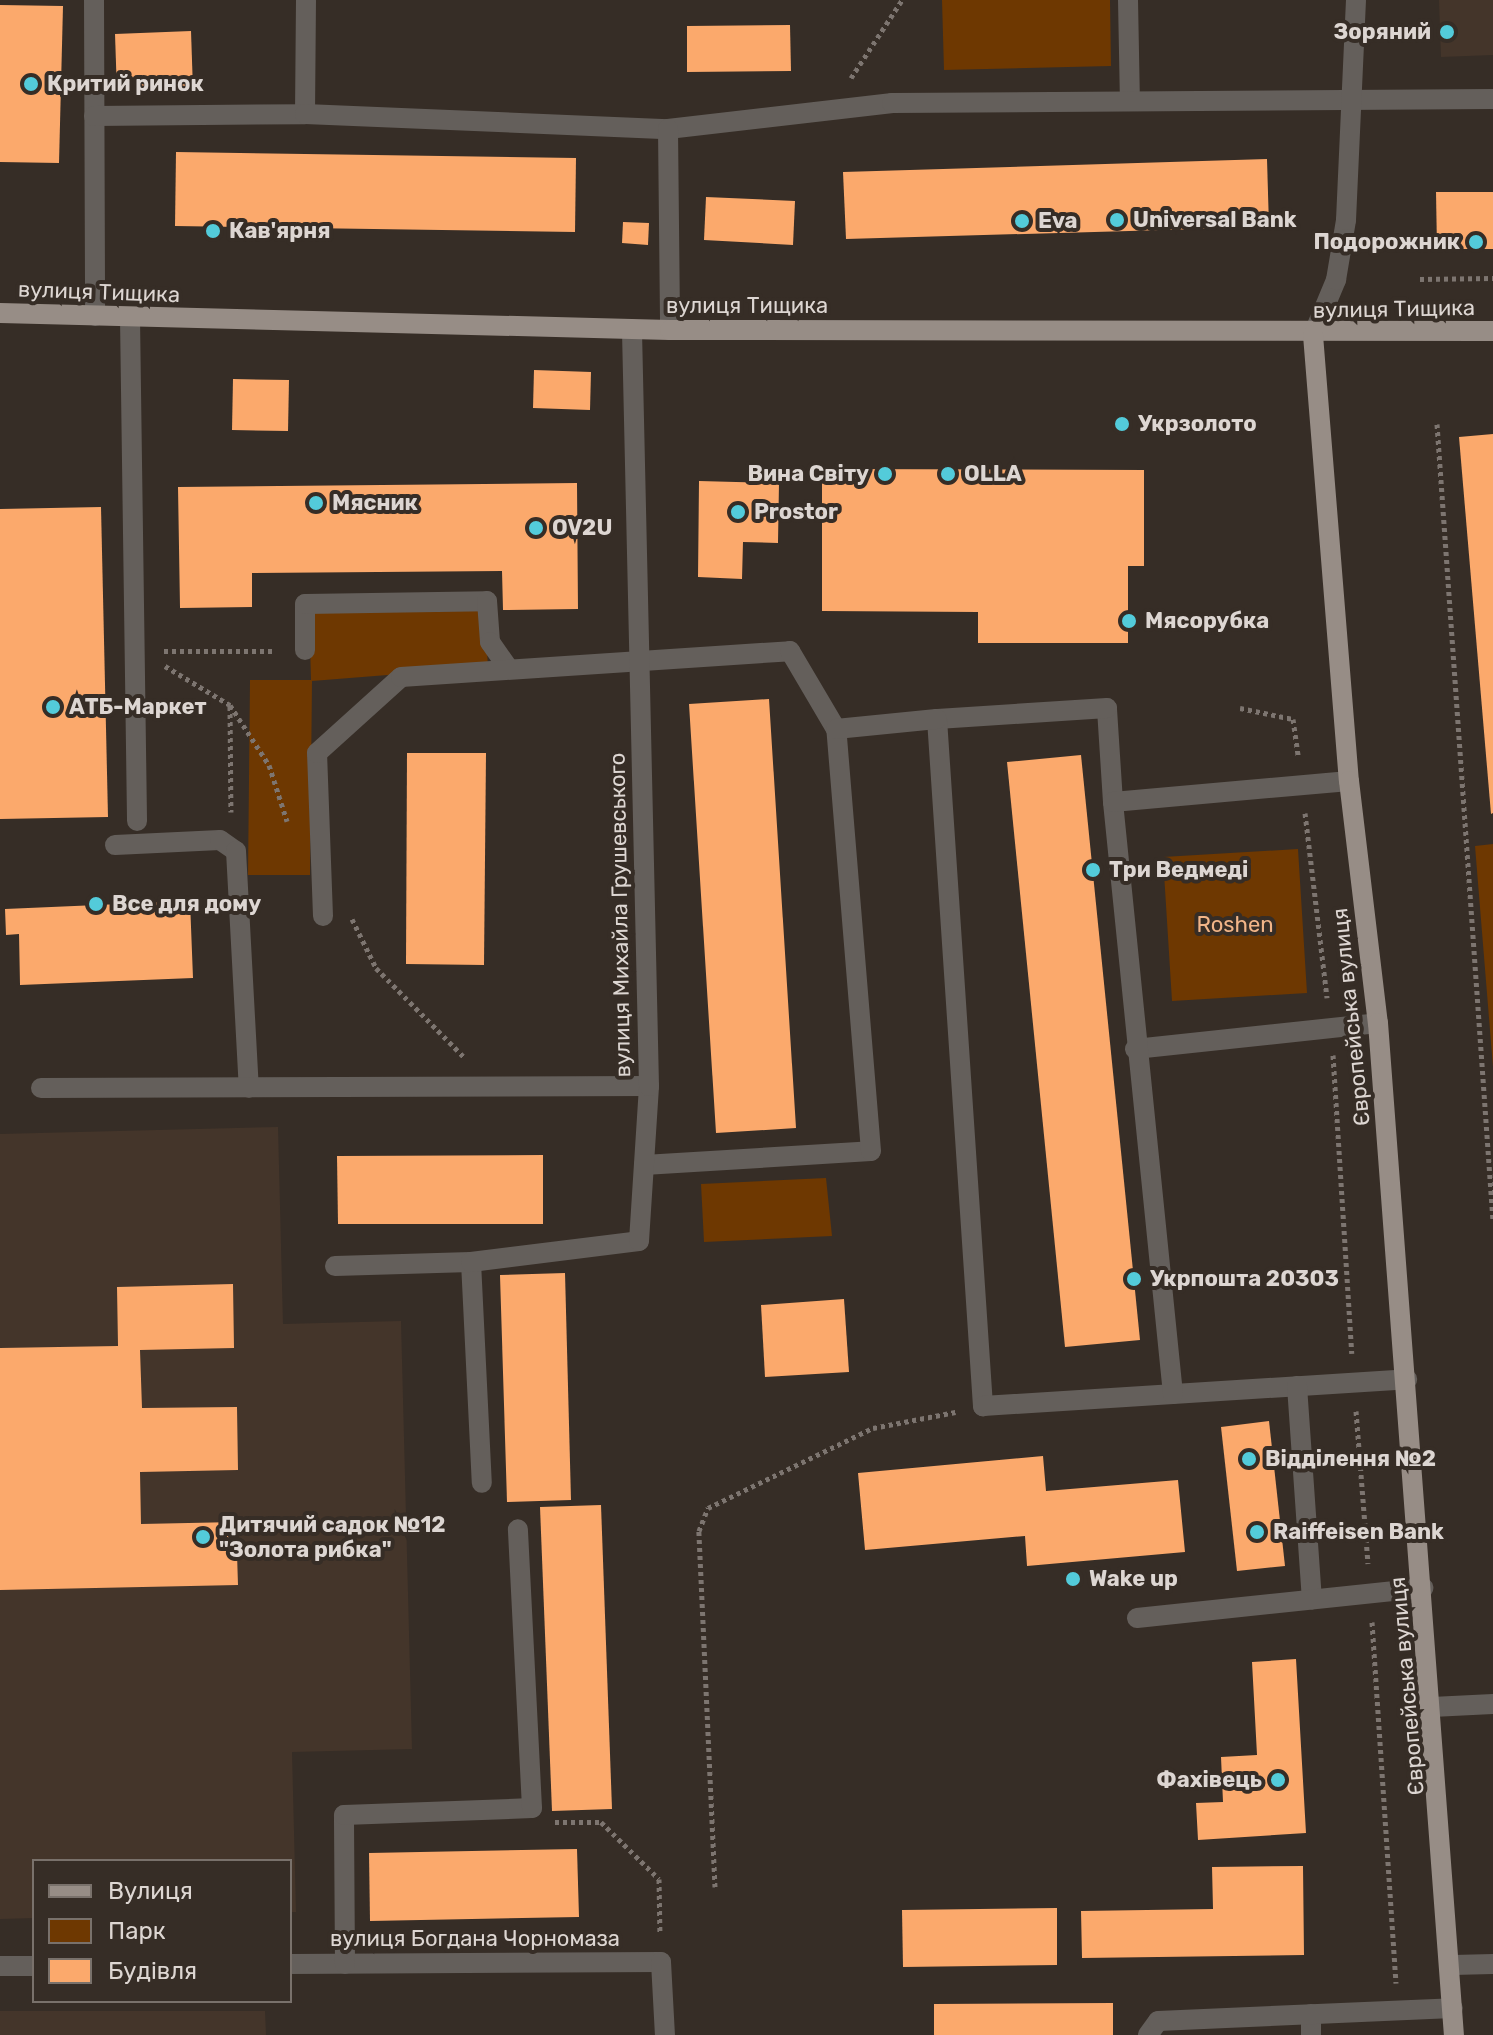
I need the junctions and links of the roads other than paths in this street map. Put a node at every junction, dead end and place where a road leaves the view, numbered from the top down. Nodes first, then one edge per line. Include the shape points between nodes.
1 (94, 0) edge
2 (306, 0) edge
3 (1128, 0) edge
4 (1356, 0) edge
5 (1493, 99) edge
6 (1130, 101) junction
7 (1352, 101) junction
8 (305, 114) junction
9 (94, 116) junction
10 (668, 129) junction
11 (0, 313) edge
12 (95, 316) junction
13 (130, 318) junction
14 (632, 329) junction
15 (670, 330) junction
16 (1493, 331) edge
17 (1313, 335) junction
18 (305, 650) road end
19 (639, 657) junction
20 (508, 668) junction
21 (937, 719) junction
22 (836, 729) junction
23 (1349, 781) junction
24 (1113, 802) junction
25 (137, 821) dead end
26 (115, 845) dead end
27 (323, 916) dead end
28 (1378, 1023) junction
29 (1135, 1049) junction
30 (649, 1086) junction
31 (41, 1088) dead end
32 (249, 1088) junction
33 (644, 1165) junction
34 (471, 1262) junction
35 (335, 1266) dead end
36 (1407, 1379) junction
37 (1297, 1386) junction
38 (1173, 1394) junction
39 (482, 1483) dead end
40 (518, 1529) dead end
41 (1423, 1588) junction
42 (1312, 1599) junction
43 (1137, 1618) dead end
44 (1493, 1704) edge
45 (1432, 1707) junction
46 (292, 1964) edge
47 (345, 1964) junction
48 (1493, 1964) edge
49 (1453, 1965) junction
50 (0, 1966) edge
51 (32, 1966) edge
52 (1453, 2008) junction
53 (1311, 2014) junction
54 (665, 2035) edge
55 (1148, 2035) edge
56 (1311, 2035) edge
57 (1454, 2035) edge

1 - 9 street
2 - 8 street
3 - 6 street
4 - 7 street, Європейська вулиця
5 - 7 street
6 - 7 street
6 - 10 street via 832,105
7 - 17 street, Європейська вулиця via 1340,260
8 - 9 street
8 - 10 street
9 - 12 street
10 - 15 street
11 - 12 main road, вулиця Тищика
12 - 13 main road, вулиця Тищика
13 - 14 main road, вулиця Тищика
13 - 25 street
14 - 15 main road, вулиця Тищика
14 - 19 street, вулиця Михайла Грушевського
15 - 17 main road, вулиця Тищика
16 - 17 main road, вулиця Тищика
17 - 23 main road, Європейська вулиця
18 - 20 street via 305,604 487,601 490,642
19 - 20 street
19 - 22 street via 790,651
19 - 30 street, вулиця Михайла Грушевського
20 - 27 street via 401,677 317,753
21 - 22 street
21 - 24 street via 1107,708
21 - 38 street via 983,1406
22 - 33 street via 871,1151
23 - 24 street
23 - 28 main road, Європейська вулиця
24 - 29 street
26 - 32 street via 232,844
28 - 29 street
28 - 36 main road, Європейська вулиця
29 - 38 street
30 - 32 street, вулиця Михайла Грушевського
30 - 33 street
31 - 32 street, вулиця Михайла Грушевського
33 - 34 street via 639,1241
34 - 35 street
34 - 39 street
36 - 37 street
36 - 41 main road, Європейська вулиця
37 - 38 street
37 - 42 street
40 - 47 street via 532,1808 344,1815
41 - 42 street
41 - 45 main road, Європейська вулиця
42 - 43 street
44 - 45 street
45 - 49 main road, Європейська вулиця
46 - 47 street, вулиця Богдана Чорномаза
47 - 54 street, вулиця Богдана Чорномаза via 661,1962
48 - 49 street
49 - 52 main road, Європейська вулиця
50 - 51 street
52 - 53 street
52 - 57 main road, Європейська вулиця
53 - 55 street via 1158,2021
53 - 56 street

